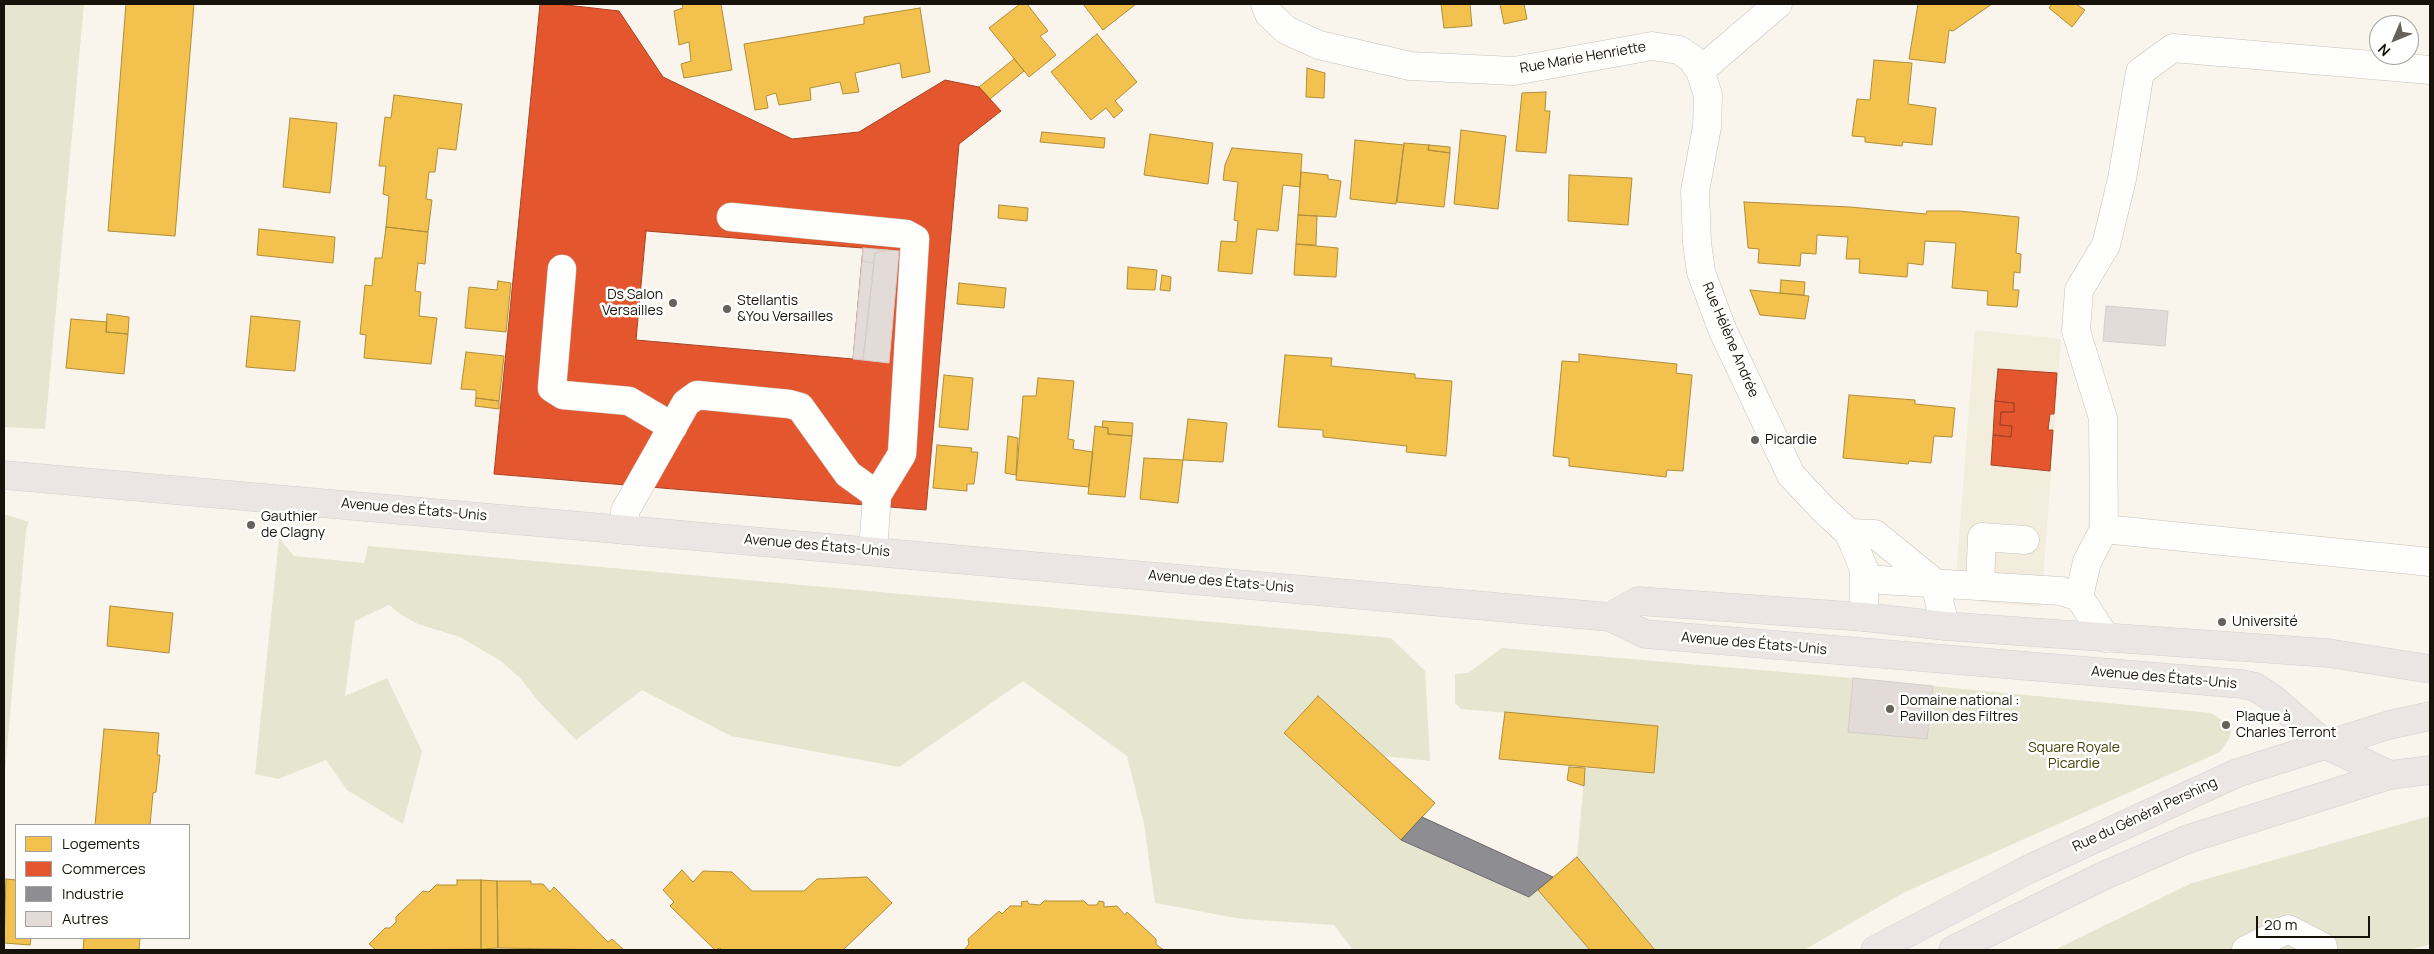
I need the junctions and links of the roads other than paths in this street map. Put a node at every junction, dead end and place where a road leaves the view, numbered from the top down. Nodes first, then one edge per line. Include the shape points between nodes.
1 (1265, 4) edge
2 (1778, 4) edge
3 (2430, 70) edge
4 (1700, 71) junction
5 (731, 217) dead end
6 (562, 269) dead end
7 (673, 427) junction
8 (14, 475) edge
9 (877, 495) junction
10 (2104, 529) junction
11 (625, 530) junction
12 (1849, 533) junction
13 (2025, 540) dead end
14 (873, 551) junction
15 (2430, 562) edge
16 (1864, 579) junction
17 (1935, 583) junction
18 (1980, 586) junction
19 (2079, 597) junction
20 (1610, 617) junction
21 (1864, 617) junction
22 (1946, 626) junction
23 (2106, 638) junction
24 (1901, 656) junction
25 (2430, 669) edge
26 (2430, 716) edge
27 (2326, 745) junction
28 (2430, 770) edge
29 (2390, 776) junction
30 (1875, 950) edge
31 (1953, 950) edge
32 (2246, 950) edge
33 (2323, 950) edge

1 - 4 street, Rue Marie Henriette via 1286,30 1319,46 1410,66 1514,71 1652,46 1679,50 1691,58
2 - 4 street
3 - 10 street via 2172,48 2140,72 2122,179 2106,245 2079,290 2076,331 2102,418
4 - 12 street, Rue Hélène Andrée via 1708,95 1707,127 1695,191 1702,272 1722,329 1792,475
5 - 9 street via 906,234 914,239 902,454
6 - 7 street via 552,388 563,395 629,401
7 - 9 street via 686,403 698,395 800,407 848,474
7 - 11 street via 626,510
8 - 11 main road, Avenue des États-Unis
9 - 14 street
10 - 15 street
10 - 19 street via 2087,562
11 - 14 main road, Avenue des États-Unis
12 - 16 street, Rue Hélène Andrée via 1864,569
12 - 17 street via 1875,534
13 - 18 street via 1982,537
14 - 20 main road, Avenue des États-Unis
16 - 17 street
16 - 21 street, Rue Hélène Andrée
17 - 18 street
17 - 22 street
18 - 19 street via 2061,591
19 - 23 street
20 - 21 main road via 1638,601
20 - 24 main road, Avenue des États-Unis via 1645,634
21 - 22 main road
21 - 24 main road
22 - 23 main road
22 - 24 main road
23 - 25 main road via 2328,653
24 - 27 main road, Avenue des États-Unis via 2247,685 2271,696
26 - 27 main road, Rue du Général Pershing
27 - 29 main road, Avenue des États-Unis
27 - 30 main road, Rue du Général Pershing via 2237,773 2026,870
28 - 29 main road
29 - 31 main road via 2188,839 2103,876
32 - 33 street via 2288,929 2323,947

